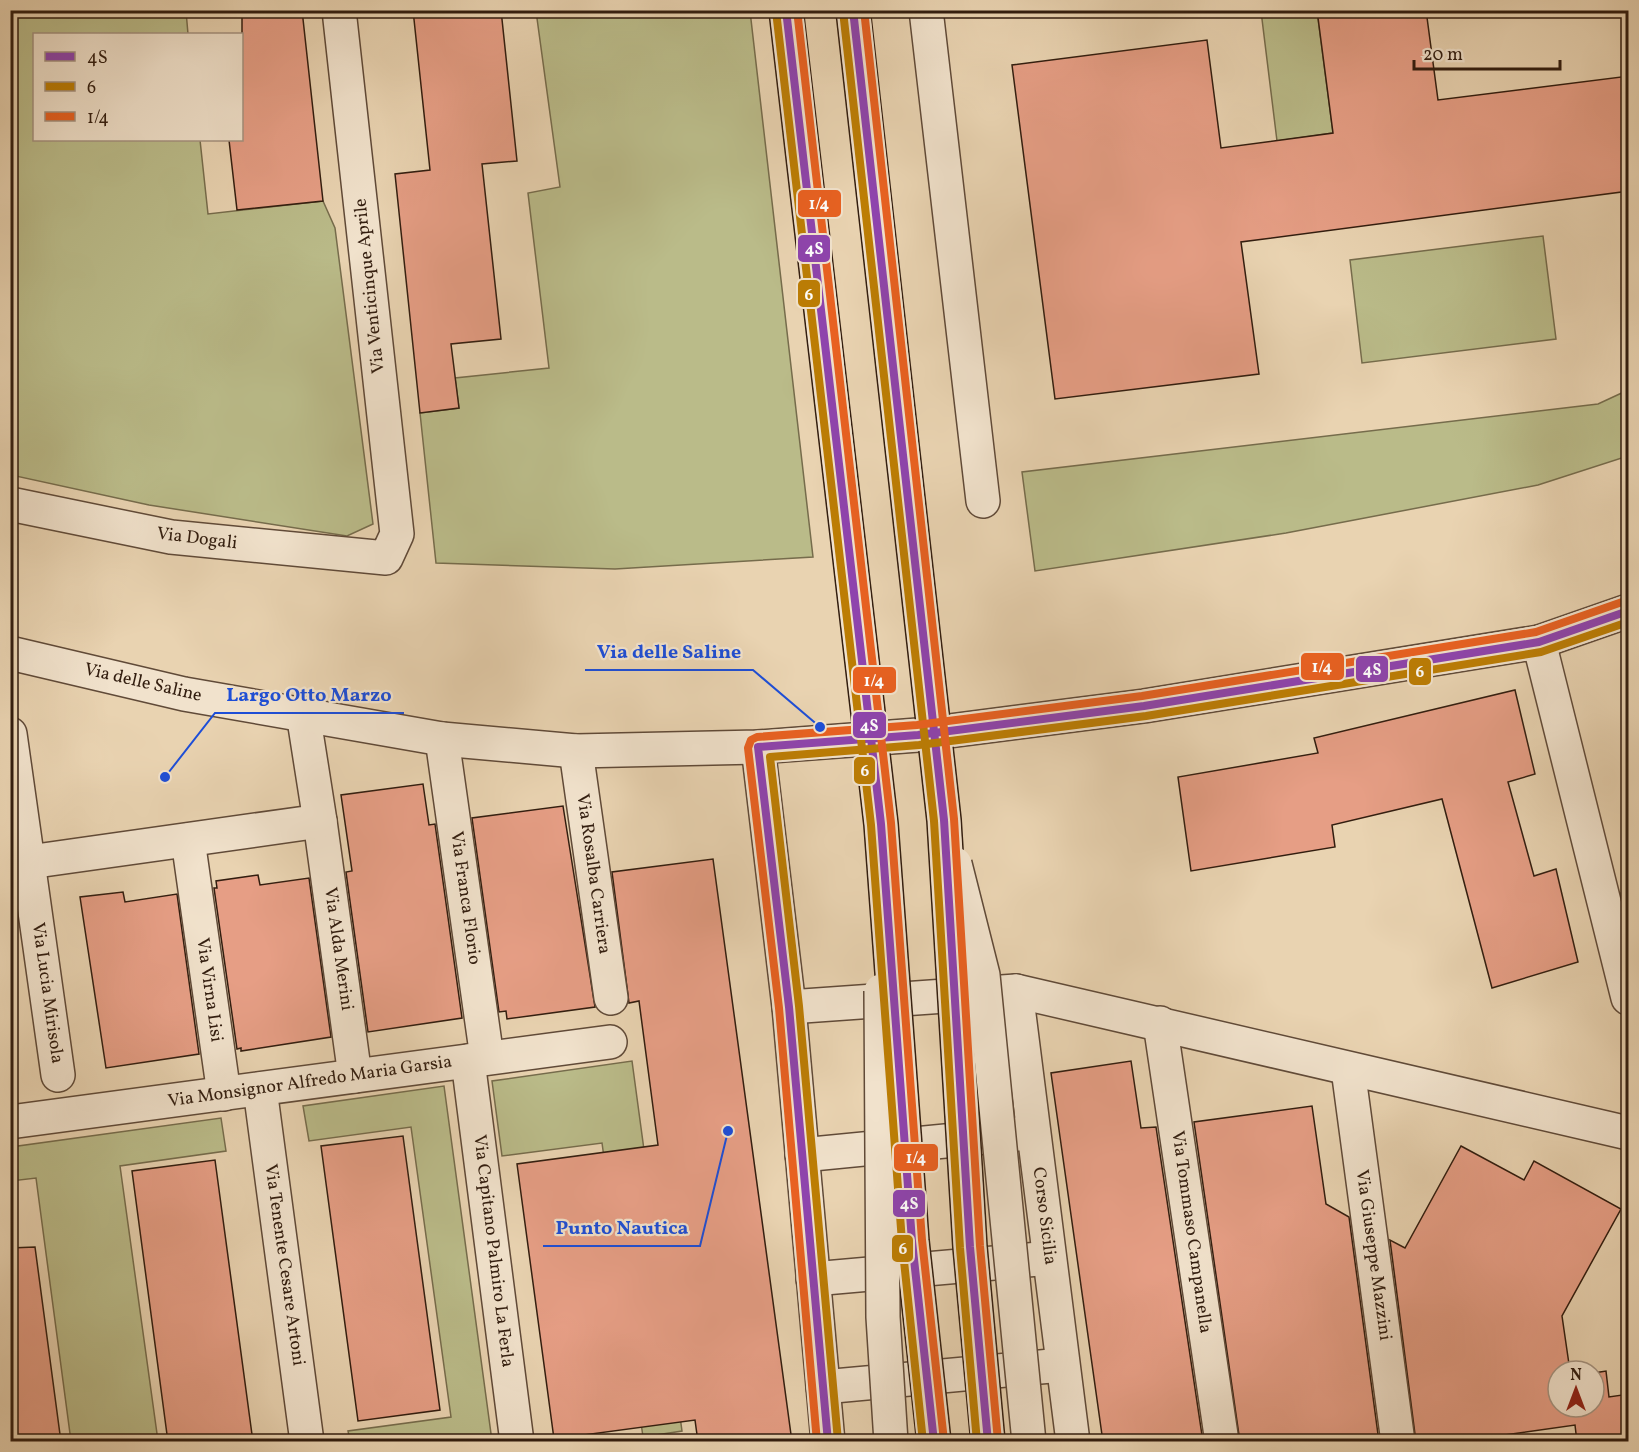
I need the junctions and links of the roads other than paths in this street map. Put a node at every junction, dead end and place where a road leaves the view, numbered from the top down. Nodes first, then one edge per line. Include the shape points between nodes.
1 (339, 10) edge
2 (786, 10) edge
3 (853, 10) edge
4 (926, 10) edge
5 (983, 501) dead end
6 (10, 504) edge
7 (386, 558) joint
8 (1629, 611) edge
9 (1539, 642) junction
10 (10, 653) edge
11 (303, 713) junction
12 (10, 734) edge
13 (442, 738) junction
14 (758, 747) junction
15 (576, 751) junction
16 (944, 820) junction
17 (320, 821) junction
18 (881, 825) junction
19 (188, 840) junction
20 (28, 862) junction
21 (1016, 991) junction
22 (611, 998) dead end
23 (1629, 998) edge
24 (789, 1007) junction
25 (1160, 1023) junction
26 (610, 1042) dead end
27 (478, 1059) junction
28 (1347, 1069) junction
29 (58, 1075) dead end
30 (355, 1076) junction
31 (260, 1089) junction
32 (224, 1094) junction
33 (10, 1122) edge
34 (1034, 1132) junction
35 (1629, 1133) edge
36 (802, 1155) junction
37 (1050, 1258) junction
38 (813, 1279) junction
39 (1064, 1365) junction
40 (823, 1387) junction
41 (307, 1442) edge
42 (517, 1442) edge
43 (828, 1442) edge
44 (891, 1442) edge
45 (934, 1442) edge
46 (988, 1442) edge
47 (1029, 1442) edge
48 (1073, 1442) edge
49 (1222, 1442) edge
50 (1398, 1442) edge

1 - 7 street, Via Venticinque Aprile via 397,534
2 - 18 street, bridge
3 - 16 street, bridge
4 - 5 street
6 - 7 street, Via Dogali via 171,537
8 - 9 street, Via delle Saline
9 - 14 street, Via delle Saline via 1144,706 918,735
9 - 23 street
10 - 11 street, Via delle Saline via 183,694
11 - 13 street, Via delle Saline
11 - 17 street, Via Alda Merini
12 - 20 street, Via Lucia Mirisola
13 - 15 street, Via delle Saline
13 - 27 street, Via Franca Florio
14 - 15 street, Via delle Saline
14 - 24 street
15 - 22 street, Via Rosalba Carriera
16 - 46 street, bridge via 970,1247
16 - 47 street, bridge via 983,975
17 - 19 street
17 - 30 street, Via Alda Merini
18 - 44 street, bridge via 880,1112
18 - 45 street, bridge via 912,1241
19 - 20 street
19 - 32 street, Via Virna Lisi
20 - 29 street, Via Lucia Mirisola
21 - 24 street
21 - 25 street
21 - 34 street, Corso Sicilia
24 - 36 street
25 - 28 street
25 - 49 street, Via Tommaso Campanella
26 - 27 street, Via Monsignor Alfredo Maria Garsia
27 - 30 street, Via Monsignor Alfredo Maria Garsia
27 - 42 street, Via Capitano Palmiro La Ferla
28 - 35 street
28 - 50 street, Via Giuseppe Mazzini
30 - 31 street, Via Monsignor Alfredo Maria Garsia
31 - 32 street, Via Monsignor Alfredo Maria Garsia
31 - 41 street, Via Tenente Cesare Artoni
32 - 33 street, Via Monsignor Alfredo Maria Garsia
34 - 36 street
34 - 37 street, Corso Sicilia
36 - 38 street
37 - 38 street
37 - 39 street, Corso Sicilia
38 - 40 street
39 - 40 street
39 - 48 street, Corso Sicilia
40 - 43 street

